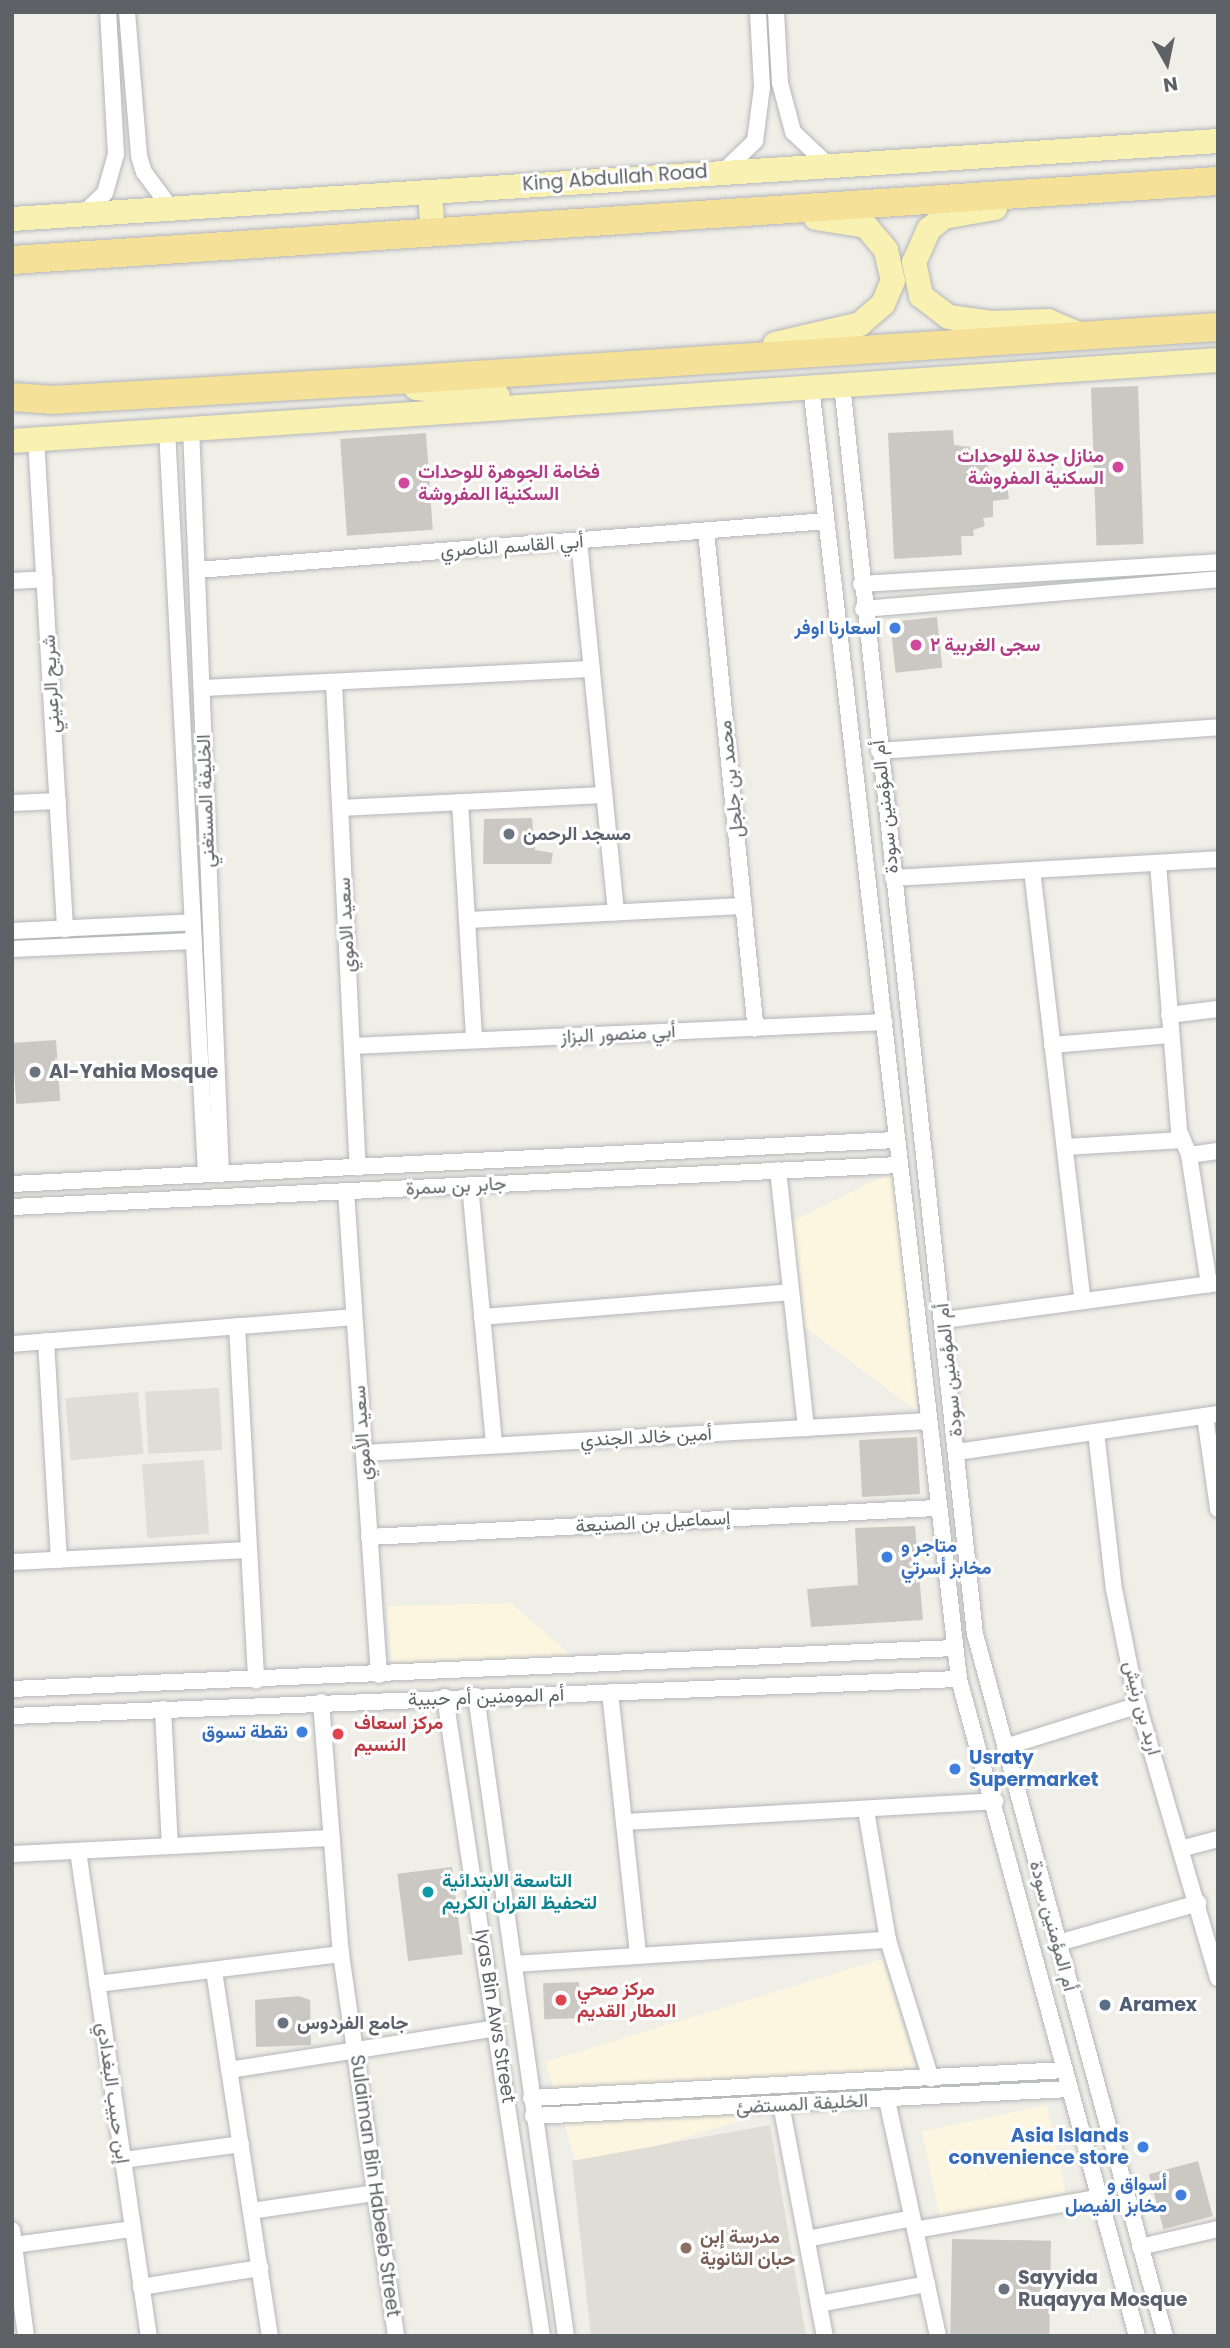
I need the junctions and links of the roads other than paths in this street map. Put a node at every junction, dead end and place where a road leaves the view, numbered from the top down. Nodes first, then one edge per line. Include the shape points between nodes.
1 (108, 12) edge
2 (127, 12) edge
3 (758, 12) edge
4 (776, 12) edge
5 (1218, 141) edge
6 (1182, 143) junction
7 (1218, 155) edge
8 (827, 164) junction
9 (725, 170) junction
10 (1218, 181) edge
11 (1078, 190) junction
12 (430, 193) junction
13 (172, 210) junction
14 (732, 213) junction
15 (83, 214) junction
16 (12, 219) edge
17 (433, 232) junction
18 (12, 260) edge
19 (1218, 327) edge
20 (1076, 333) junction
21 (745, 355) junction
22 (1218, 360) edge
23 (367, 382) junction
24 (842, 384) junction
25 (811, 386) junction
26 (12, 398) edge
27 (563, 404) junction
28 (179, 429) junction
29 (24, 440) edge
30 (826, 521) junction
31 (706, 531) junction
32 (579, 541) junction
33 (1218, 562) edge
34 (197, 570) junction
35 (45, 579) junction
36 (1218, 579) edge
37 (12, 581) edge
38 (861, 584) junction
39 (863, 609) junction
40 (592, 669) junction
41 (334, 683) junction
42 (202, 688) junction
43 (1218, 727) edge
44 (879, 751) junction
45 (604, 795) junction
46 (58, 801) junction
47 (460, 802) junction
48 (12, 803) edge
49 (340, 808) junction
50 (1218, 859) edge
51 (1158, 863) junction
52 (1032, 870) junction
53 (893, 878) junction
54 (744, 906) junction
55 (616, 912) junction
56 (467, 920) junction
57 (193, 922) junction
58 (65, 929) junction
59 (12, 931) edge
60 (194, 941) junction
61 (12, 949) edge
62 (1218, 1009) edge
63 (1169, 1015) junction
64 (884, 1022) junction
65 (756, 1028) junction
66 (1170, 1035) junction
67 (474, 1040) junction
68 (1052, 1045) junction
69 (352, 1046) junction
70 (896, 1140) junction
71 (1065, 1147) junction
72 (1186, 1147) junction
73 (1218, 1151) edge
74 (899, 1164) junction
75 (358, 1167) junction
76 (778, 1170) junction
77 (214, 1174) junction
78 (12, 1184) edge
79 (470, 1185) junction
80 (346, 1191) junction
81 (12, 1207) edge
82 (1213, 1283) edge
83 (791, 1292) junction
84 (1083, 1301) junction
85 (354, 1317) junction
86 (482, 1317) junction
87 (944, 1320) junction
88 (237, 1326) junction
89 (46, 1341) junction
90 (12, 1344) edge
91 (1211, 1415) edge
92 (928, 1421) junction
93 (806, 1428) junction
94 (1096, 1432) junction
95 (495, 1445) junction
96 (957, 1451) junction
97 (363, 1453) junction
98 (936, 1508) junction
99 (1218, 1509) edge
100 (369, 1537) junction
101 (249, 1550) junction
102 (58, 1560) junction
103 (12, 1562) edge
104 (955, 1648) junction
105 (379, 1675) junction
106 (960, 1679) junction
107 (256, 1680) junction
108 (12, 1689) edge
109 (610, 1692) junction
110 (476, 1696) junction
111 (445, 1697) junction
112 (321, 1702) junction
113 (1139, 1705) junction
114 (163, 1709) junction
115 (12, 1716) edge
116 (1004, 1747) junction
117 (995, 1801) junction
118 (866, 1811) junction
119 (624, 1822) junction
120 (332, 1838) junction
121 (1218, 1839) edge
122 (170, 1846) junction
123 (1184, 1848) junction
124 (78, 1851) junction
125 (12, 1854) edge
126 (1198, 1903) junction
127 (888, 1940) junction
128 (1058, 1943) junction
129 (341, 1954) junction
130 (638, 1956) junction
131 (514, 1964) junction
132 (214, 1971) junction
133 (1217, 1976) edge
134 (97, 1984) junction
135 (496, 2028) junction
136 (356, 2052) junction
137 (229, 2070) junction
138 (1065, 2070) junction
139 (931, 2079) junction
140 (1070, 2089) junction
141 (531, 2098) junction
142 (887, 2100) junction
143 (781, 2104) junction
144 (533, 2116) junction
145 (241, 2144) junction
146 (123, 2160) junction
147 (376, 2193) junction
148 (1097, 2198) junction
149 (251, 2211) junction
150 (914, 2224) junction
151 (133, 2229) junction
152 (1218, 2229) edge
153 (13, 2238) edge
154 (807, 2239) junction
155 (1140, 2247) junction
156 (260, 2268) junction
157 (927, 2284) junction
158 (141, 2287) junction
159 (820, 2304) junction
160 (26, 2336) edge
161 (149, 2336) edge
162 (270, 2336) edge
163 (396, 2336) edge
164 (542, 2336) edge
165 (566, 2336) edge
166 (825, 2336) edge
167 (938, 2336) edge
168 (1137, 2336) edge
169 (1165, 2336) edge

1 - 15 street via 116,154 105,193
2 - 13 street via 139,156 144,172
3 - 9 street via 762,87 755,141
4 - 8 street via 780,83 793,132
5 - 6 main road, King Abdullah Road
6 - 7 main road
6 - 8 main road, King Abdullah Road
8 - 9 main road, King Abdullah Road
9 - 12 main road, King Abdullah Road
10 - 11 highway
11 - 14 highway
11 - 20 main road via 1044,202 944,217 924,237 914,262 921,296 949,317 992,323 1048,321
12 - 13 main road, King Abdullah Road
12 - 17 main road
13 - 15 main road, King Abdullah Road
14 - 17 highway
14 - 21 main road via 749,220 851,219 879,237 892,266 893,281 883,304 860,324
15 - 16 main road, King Abdullah Road
17 - 18 highway
19 - 20 highway
20 - 21 highway
21 - 23 highway
22 - 24 main road
23 - 26 highway via 51,400
23 - 27 main road
24 - 25 main road
24 - 38 street, أم المؤمنين سودة
25 - 27 main road
25 - 30 street, أم المؤمنين سودة
27 - 28 main road
28 - 29 main road
28 - 34 street, الخليفة المستغني
28 - 57 street, الخليفة المستغني
29 - 35 street, شريح الرعيني
30 - 31 street, أبي القاسم الناصري
30 - 64 street, أم المؤمنين سودة
31 - 32 street, أبي القاسم الناصري
31 - 54 street, محمد بن جلجل
32 - 34 street, أبي القاسم الناصري
32 - 40 street
33 - 38 street
34 - 42 street, الخليفة المستغني
35 - 37 street
35 - 46 street, شريح الرعيني
36 - 39 street
38 - 39 street, أم المؤمنين سودة
39 - 44 street, أم المؤمنين سودة
40 - 41 street
40 - 45 street
41 - 42 street
41 - 49 street, سعيد الاموي
42 - 77 street, الخليفة المستغني
43 - 44 street
44 - 53 street, أم المؤمنين سودة
45 - 47 street
45 - 55 street
46 - 48 street
46 - 58 street, شريح الرعيني
47 - 49 street
47 - 56 street
49 - 69 street, سعيد الاموي
50 - 51 street
51 - 52 street
51 - 63 street
52 - 53 street
52 - 68 street
53 - 87 street, أم المؤمنين سودة
54 - 55 street
54 - 65 street, محمد بن جلجل
55 - 56 street
56 - 67 street
57 - 58 street
57 - 60 street, الخليفة المستغني
58 - 59 street
60 - 61 street
60 - 77 street, الخليفة المستغني
62 - 63 street
63 - 66 street
64 - 65 street, أبي منصور البزاز
64 - 70 street, أم المؤمنين سودة
65 - 67 street, أبي منصور البزاز
66 - 68 street
66 - 72 street
67 - 69 street, أبي منصور البزاز
68 - 71 street
69 - 75 street, سعيد الاموي
70 - 74 street, أم المؤمنين سودة
70 - 75 street, جابر بن سمرة
71 - 72 street
71 - 84 street
72 - 73 street
72 - 82 street
74 - 76 street, جابر بن سمرة
74 - 92 street, أم المؤمنين سودة
75 - 77 street, جابر بن سمرة
76 - 79 street, جابر بن سمرة
76 - 83 street
77 - 78 street, جابر بن سمرة
79 - 80 street, جابر بن سمرة
79 - 86 street
80 - 81 street, جابر بن سمرة
80 - 85 street, سعيد الأموي
82 - 84 street
83 - 86 street
83 - 93 street
84 - 87 street
85 - 88 street
85 - 97 street, سعيد الأموي
86 - 95 street
87 - 96 street, أم المؤمنين سودة
88 - 89 street
88 - 101 street
89 - 90 street
89 - 102 street
91 - 94 street
91 - 99 street
92 - 93 street, أمين خالد الجندي
92 - 98 street, أم المؤمنين سودة
93 - 95 street, أمين خالد الجندي
94 - 96 street
94 - 113 street, اربد بن رنيش via 1114,1589
95 - 97 street, أمين خالد الجندي
96 - 116 street, أم المؤمنين سودة via 975,1634
97 - 100 street, سعيد الأموي
98 - 100 street, إسماعيل بن الصنيعة
98 - 104 street, أم المؤمنين سودة
100 - 105 street, سعيد الأموي
101 - 102 street
101 - 107 street
102 - 103 street
104 - 105 street, أم المومنين أم حبيبة
104 - 106 street, أم المؤمنين سودة
105 - 107 street, أم المومنين أم حبيبة
106 - 109 street, أم المومنين أم حبيبة
106 - 117 street, أم المؤمنين سودة
107 - 108 street, أم المومنين أم حبيبة
109 - 110 street, أم المومنين أم حبيبة
109 - 119 street
110 - 111 street, أم المومنين أم حبيبة
110 - 131 street, Iyas Bin Aws Street
111 - 112 street, أم المومنين أم حبيبة
111 - 135 street, Iyas Bin Aws Street
112 - 114 street, أم المومنين أم حبيبة
112 - 120 street, Sulaiman Bin Habeeb Street
113 - 116 street
113 - 123 street, اربد بن رنيش
114 - 115 street, أم المومنين أم حبيبة
114 - 122 street
116 - 128 street, أم المؤمنين سودة
117 - 118 street
117 - 138 street, أم المؤمنين سودة
118 - 119 street
118 - 127 street
119 - 130 street
120 - 122 street
120 - 129 street, Sulaiman Bin Habeeb Street
121 - 123 street
122 - 124 street
123 - 126 street, اربد بن رنيش
124 - 125 street
124 - 134 street, إبن حبيب البغدادي
126 - 128 street
126 - 133 street, اربد بن رنيش
127 - 130 street
127 - 139 street
128 - 155 street, أم المؤمنين سودة
129 - 132 street
129 - 136 street, Sulaiman Bin Habeeb Street
130 - 131 street
131 - 141 street, Iyas Bin Aws Street
132 - 134 street
132 - 137 street
134 - 146 street, إبن حبيب البغدادي
135 - 136 street
135 - 164 street, Iyas Bin Aws Street
136 - 137 street
136 - 147 street, Sulaiman Bin Habeeb Street
137 - 145 street
138 - 139 street, الخليفة المستضئ
138 - 140 street, أم المؤمنين سودة
139 - 141 street, الخليفة المستضئ
140 - 142 street, الخليفة المستضئ
140 - 148 street, أم المؤمنين سودة
141 - 144 street, Iyas Bin Aws Street
142 - 143 street, الخليفة المستضئ
142 - 150 street
143 - 144 street, الخليفة المستضئ
143 - 154 street
144 - 165 street, Iyas Bin Aws Street
145 - 146 street
145 - 149 street
146 - 151 street, إبن حبيب البغدادي
147 - 149 street
147 - 163 street, Sulaiman Bin Habeeb Street
148 - 150 street
148 - 168 street, أم المؤمنين سودة
149 - 156 street
150 - 154 street
150 - 157 street
151 - 153 street
151 - 158 street, إبن حبيب البغدادي
152 - 155 street
153 - 160 street
154 - 159 street
155 - 169 street, أم المؤمنين سودة
156 - 158 street
156 - 162 street
157 - 159 street
157 - 167 street
158 - 161 street, إبن حبيب البغدادي
159 - 166 street

